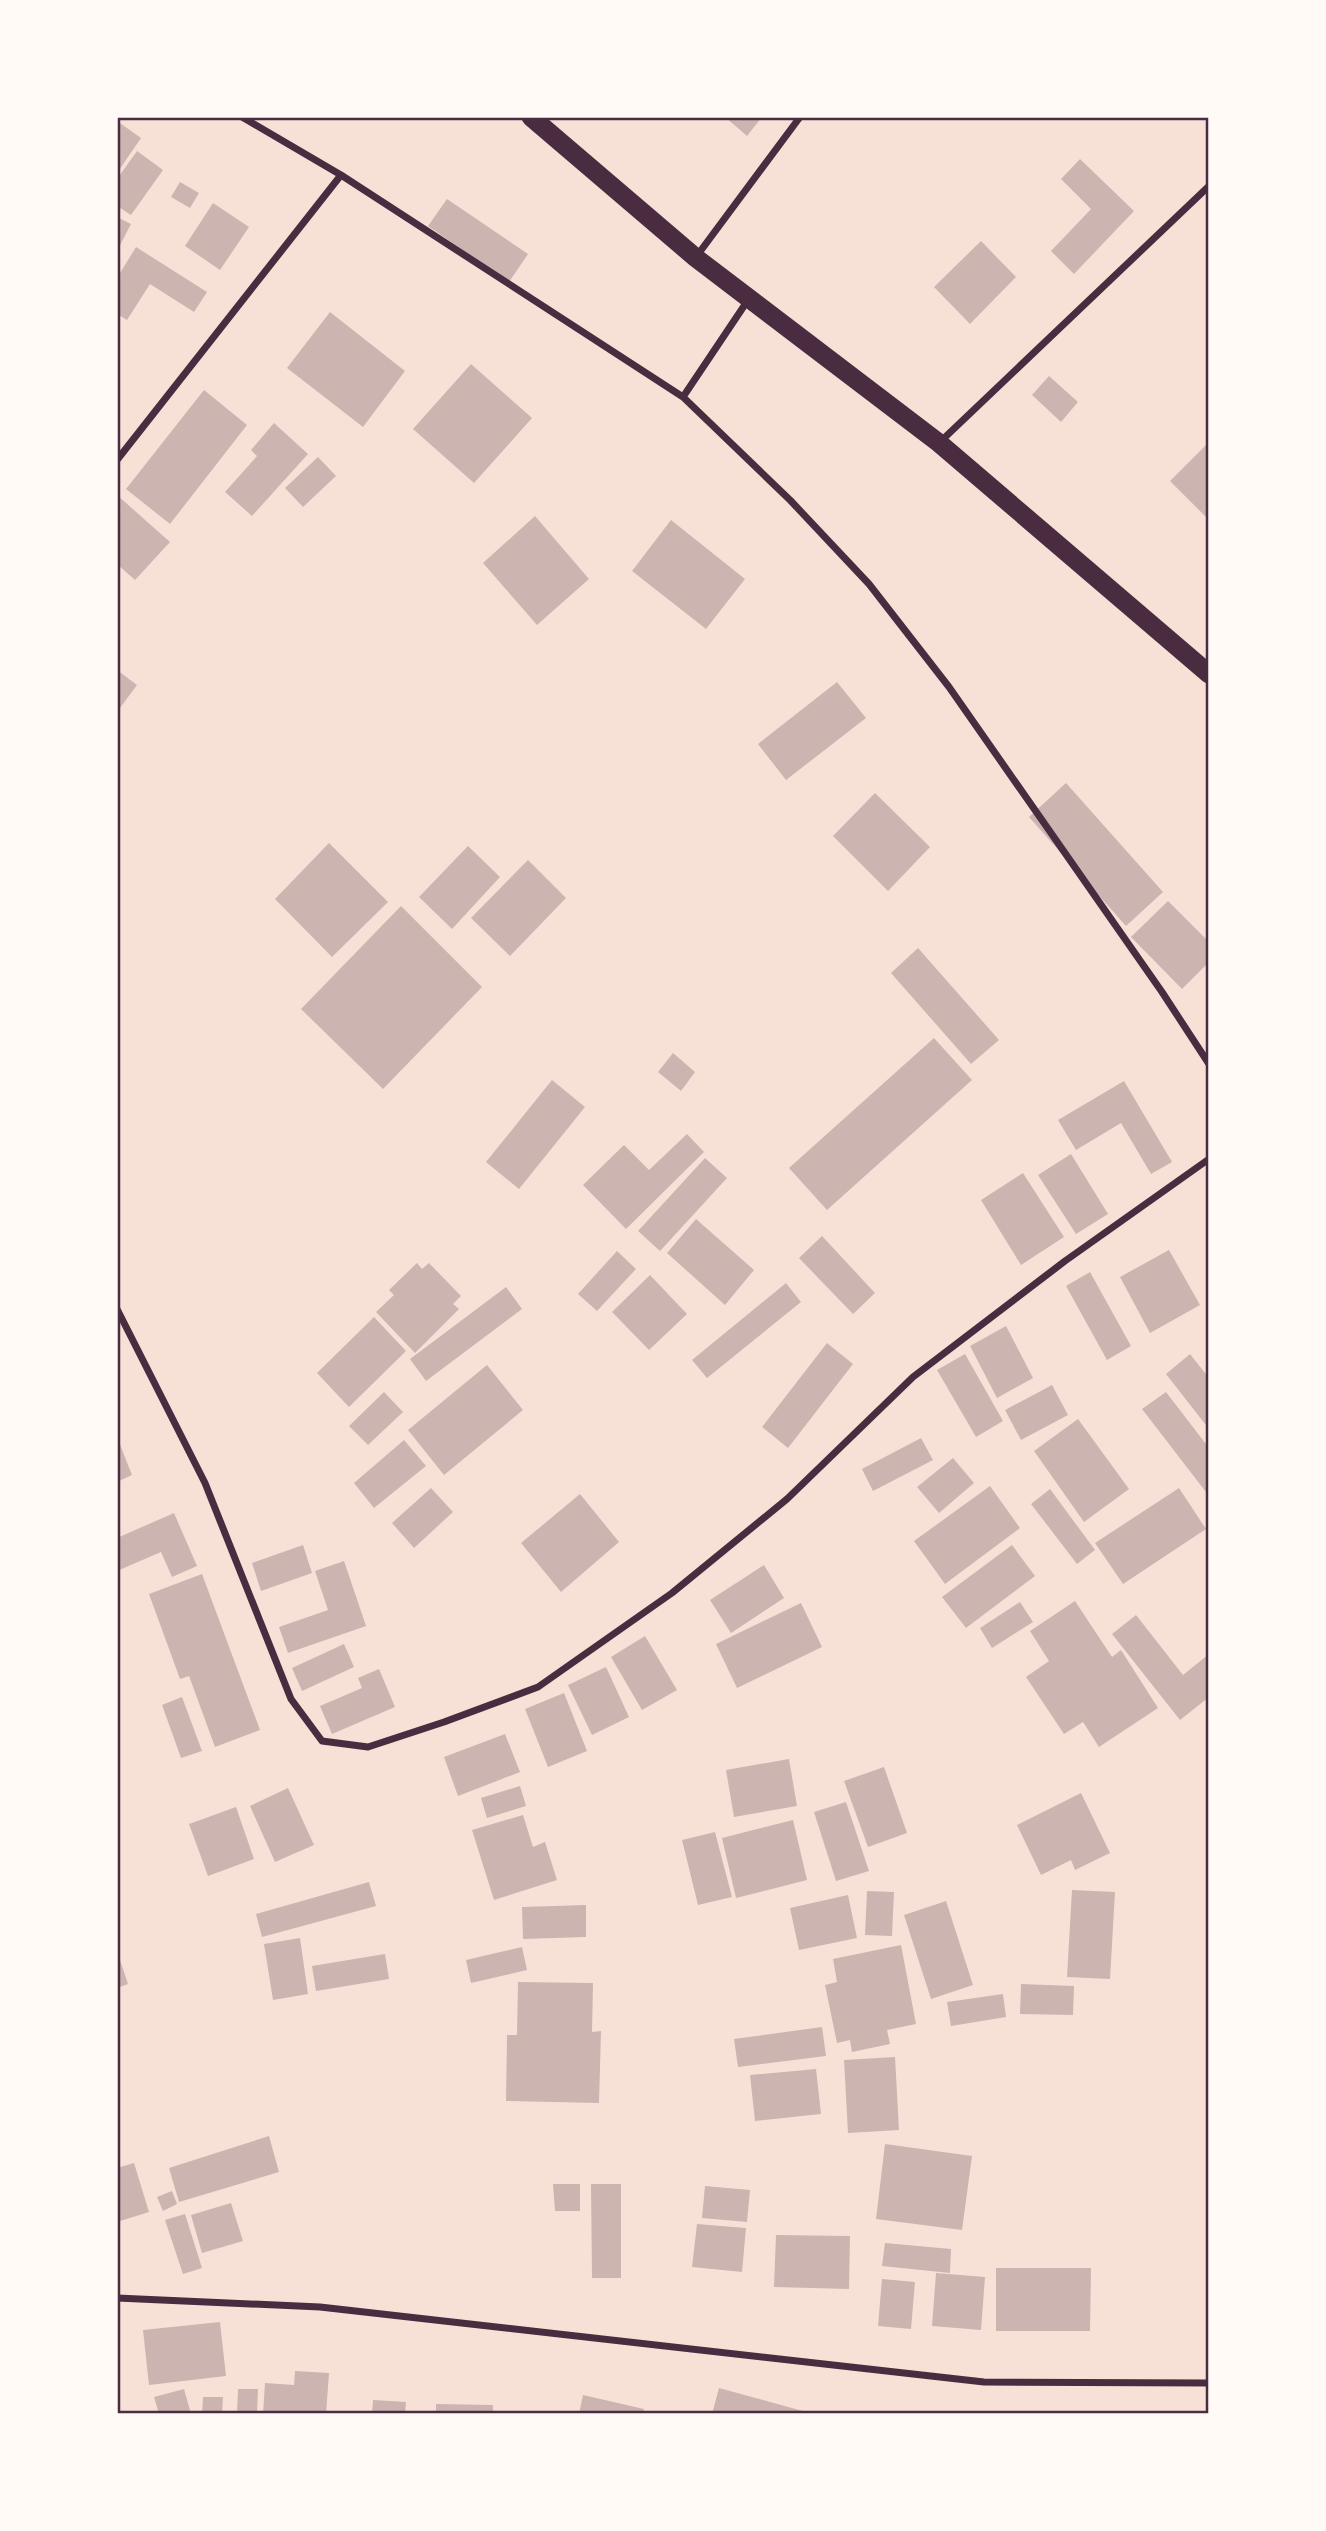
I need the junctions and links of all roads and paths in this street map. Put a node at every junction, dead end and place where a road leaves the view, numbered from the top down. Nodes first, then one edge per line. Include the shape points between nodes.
1 (242, 117) edge
2 (531, 117) edge
3 (800, 117) edge
4 (341, 175) junction
5 (1209, 186) edge
6 (696, 258) junction
7 (748, 300) junction
8 (683, 397) junction
9 (939, 443) junction
10 (117, 460) edge
11 (1209, 674) edge
12 (1209, 1063) edge
13 (1209, 1159) edge
14 (117, 1309) edge
15 (117, 2298) edge
16 (1209, 2383) edge

1 - 4 street
2 - 6 highway
3 - 6 street
4 - 8 street
4 - 10 street
5 - 9 street
6 - 7 highway
7 - 8 street
7 - 9 highway
8 - 12 street via 870,584 957,699
9 - 11 highway
13 - 14 street via 913,1377 787,1499 672,1593 538,1687 368,1747 322,1741 291,1699 205,1483
15 - 16 street via 320,2306 984,2382

